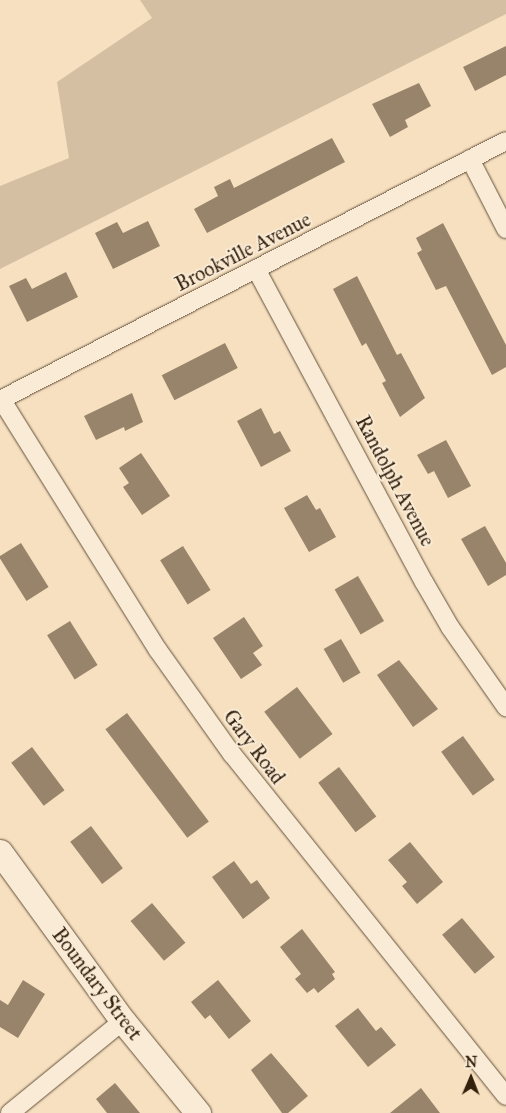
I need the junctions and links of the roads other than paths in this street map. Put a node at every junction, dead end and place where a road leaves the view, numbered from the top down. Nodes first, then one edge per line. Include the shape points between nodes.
1 (506, 141) edge
2 (470, 160) junction
3 (506, 229) edge
4 (256, 269) junction
5 (0, 400) edge
6 (506, 707) edge
7 (0, 852) edge
8 (123, 1021) junction
9 (506, 1096) edge
10 (10, 1113) edge
11 (198, 1113) edge

1 - 2 street, Brookville Avenue
2 - 3 street
2 - 4 street, Brookville Avenue
4 - 5 street, Brookville Avenue
4 - 6 street, Randolph Avenue via 424,582 455,634
5 - 9 street, Gary Road via 158,650 226,747
7 - 8 main road, Boundary Street
8 - 10 street
8 - 11 main road, Boundary Street

